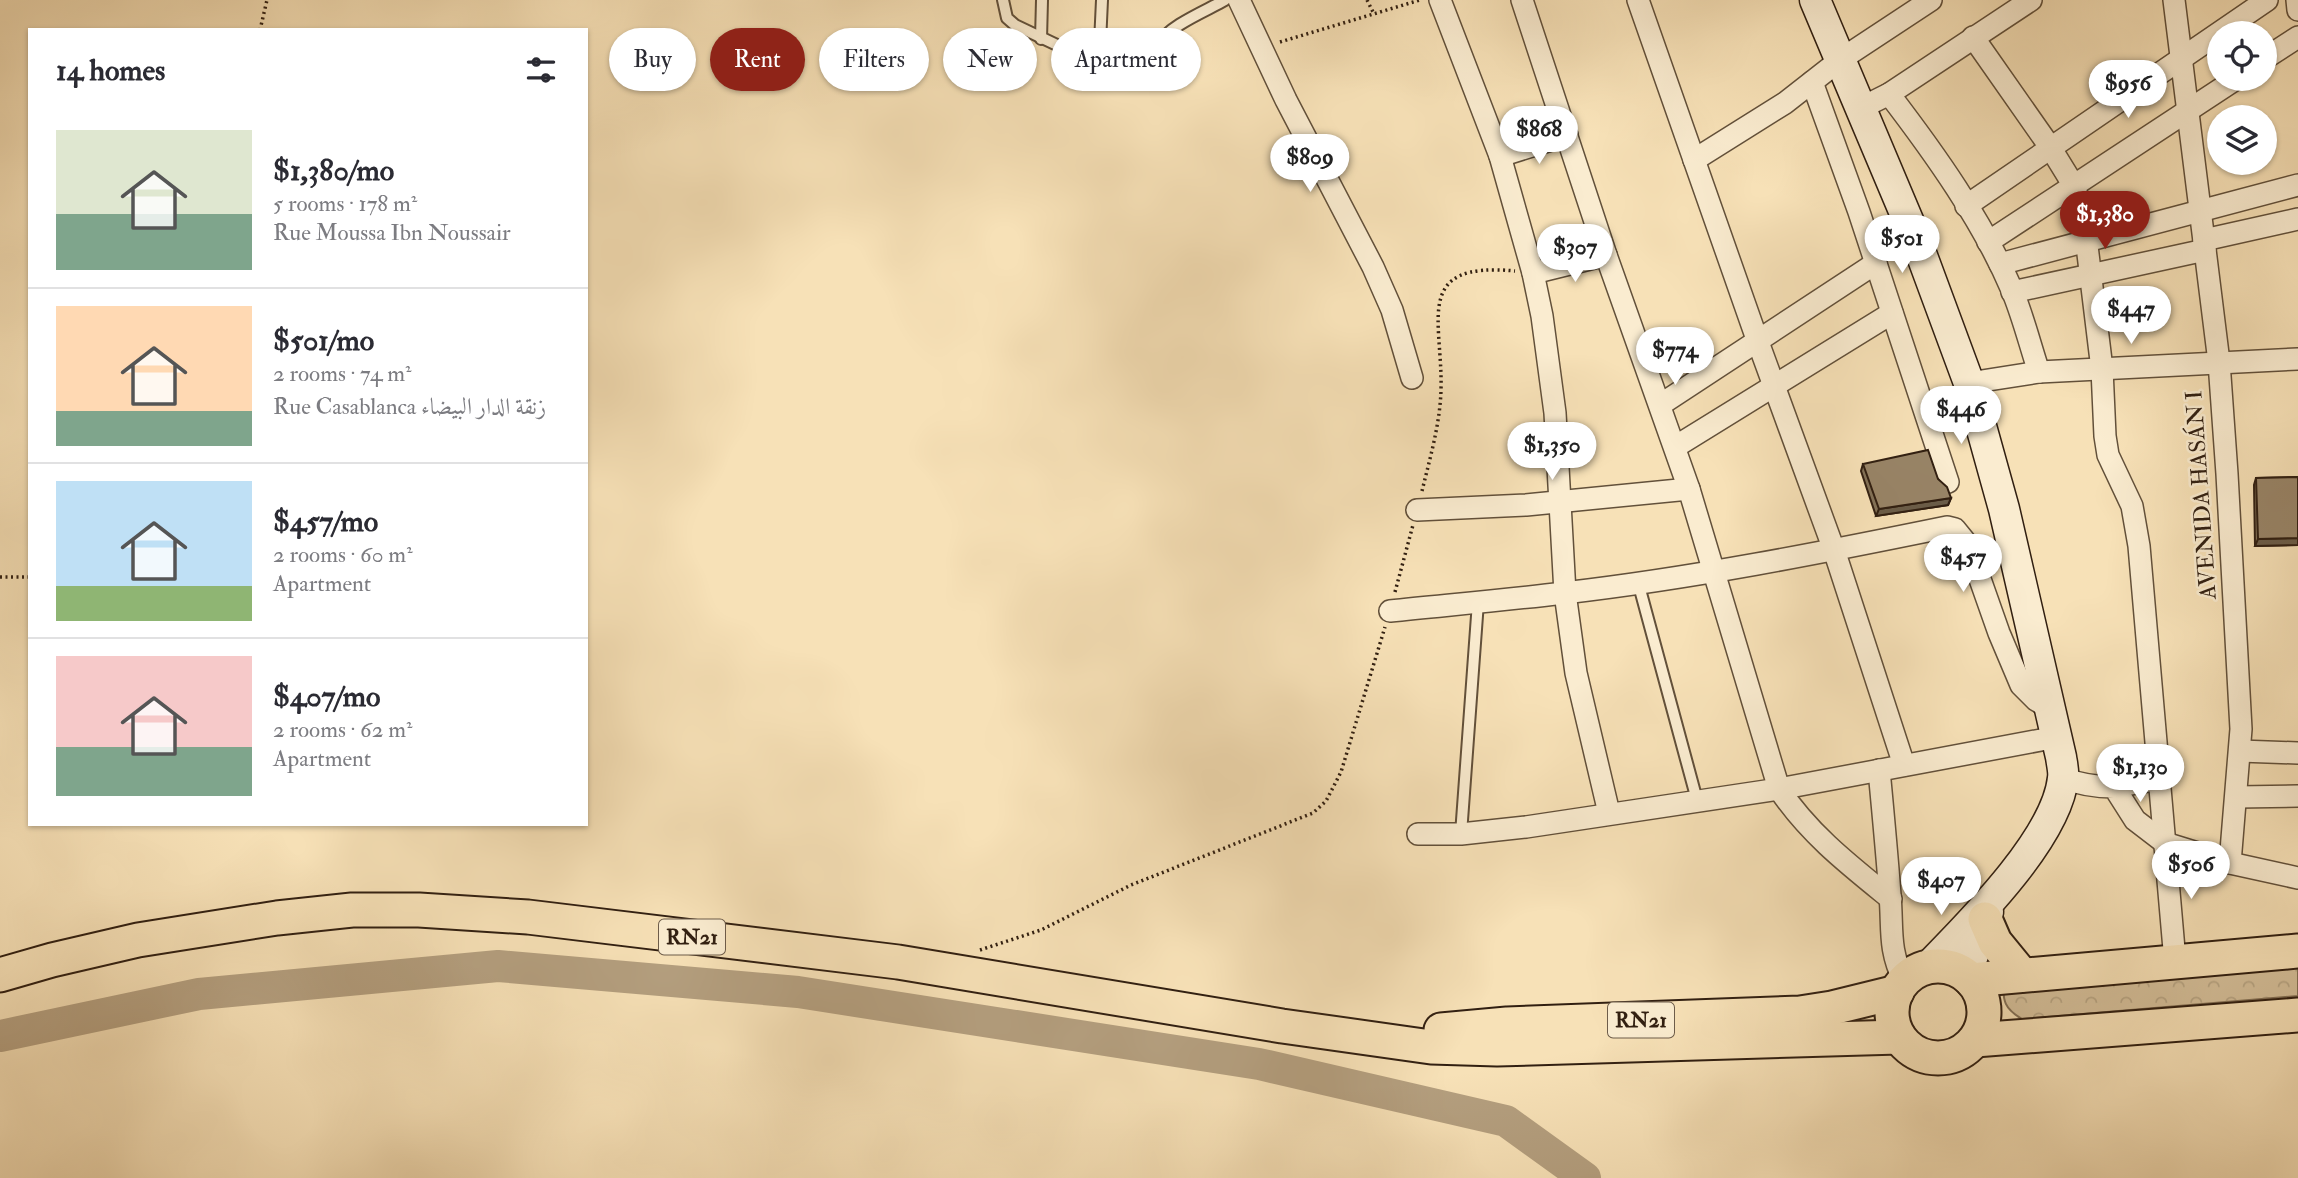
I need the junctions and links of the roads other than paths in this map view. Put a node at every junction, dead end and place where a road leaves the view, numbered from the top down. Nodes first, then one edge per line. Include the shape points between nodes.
1 (1003, 0) edge
2 (1042, 0) edge
3 (1102, 0) edge
4 (1225, 0) edge
5 (1240, 0) edge
6 (1440, 0) edge
7 (1522, 0) edge
8 (1638, 0) edge
9 (1815, 0) edge
10 (1931, 0) edge
11 (2174, 0) edge
12 (2267, 0) edge
13 (2297, 0) edge
14 (2028, 1) edge
15 (2298, 10) edge
16 (1101, 28) edge
17 (1176, 28) edge
18 (1972, 37) junction
19 (2298, 37) edge
20 (1041, 39) junction
21 (1051, 43) edge
22 (2277, 51) edge
23 (2181, 58) junction
24 (1840, 60) junction
25 (1812, 82) junction
26 (2218, 91) edge
27 (1889, 94) junction
28 (1861, 108) junction
29 (2188, 111) junction
30 (1567, 135) junction
31 (2050, 147) junction
32 (1500, 156) junction
33 (1694, 160) junction
34 (2298, 185) edge
35 (2074, 186) junction
36 (1966, 206) junction
37 (2200, 209) junction
38 (2298, 219) edge
39 (2088, 240) junction
40 (1987, 242) junction
41 (2204, 245) junction
42 (1606, 255) junction
43 (1876, 263) junction
44 (2000, 264) junction
45 (1533, 273) junction
46 (2092, 276) junction
47 (2012, 292) junction
48 (1892, 313) junction
49 (1758, 342) junction
50 (2298, 359) edge
51 (2219, 362) junction
52 (2102, 369) junction
53 (2039, 372) junction
54 (1412, 378) dead end
55 (1969, 383) junction
56 (1774, 384) junction
57 (1660, 405) junction
58 (1675, 447) junction
59 (1948, 482) dead end
60 (1689, 489) junction
61 (1561, 502) junction
62 (1417, 510) road end
63 (1834, 550) junction
64 (1715, 569) junction
65 (1638, 582) junction
66 (1566, 593) junction
67 (1478, 601) junction
68 (1390, 611) road end
69 (2049, 708) junction
70 (2057, 737) junction
71 (2240, 751) junction
72 (2298, 753) edge
73 (1904, 765) junction
74 (1879, 770) junction
75 (2064, 778) junction
76 (2160, 779) junction
77 (2114, 787) junction
78 (1779, 789) junction
79 (2298, 796) edge
80 (2237, 797) junction
81 (1697, 800) junction
82 (1609, 813) junction
83 (1418, 834) dead end
84 (1461, 834) junction
85 (2165, 844) junction
86 (2230, 863) junction
87 (2298, 878) edge
88 (1891, 899) junction
89 (1988, 910) junction
90 (2298, 951) edge
91 (2175, 961) junction
92 (0, 975) edge
93 (2022, 975) junction
94 (1968, 977) junction
95 (1910, 980) junction
96 (2298, 1015) edge
97 (1899, 1037) junction
98 (1384, 1039) junction
99 (1975, 1040) junction

1 - 20 lane via 1010,22
2 - 20 lane
3 - 16 lane
4 - 17 lane
5 - 54 street via 1373,267 1392,310
6 - 32 street
7 - 30 street
8 - 33 street
9 - 24 main road
10 - 24 street
11 - 23 street, AVENIDA HASÁN I
12 - 23 street
13 - 15 street
14 - 18 street
18 - 27 street
18 - 31 street
19 - 22 street
20 - 21 lane
23 - 29 street, AVENIDA HASÁN I
23 - 31 street
24 - 25 street
24 - 28 main road
25 - 33 street
25 - 43 street
26 - 29 street
27 - 28 street
27 - 36 street
28 - 55 main road
29 - 35 street
29 - 37 street, AVENIDA HASÁN I
30 - 32 street
30 - 42 street
31 - 35 street
31 - 36 street
32 - 45 street
33 - 49 street
34 - 37 street
35 - 39 street
35 - 40 street
36 - 40 street
37 - 39 street
37 - 41 street, AVENIDA HASÁN I
38 - 41 street
39 - 44 street
39 - 46 street
40 - 44 street
41 - 46 street
41 - 51 street, AVENIDA HASÁN I
42 - 45 street
42 - 57 street
43 - 48 street
43 - 49 street
44 - 47 street
45 - 61 street via 1555,413
46 - 47 street
46 - 52 street
47 - 53 street
48 - 56 street
48 - 59 street
49 - 56 street
49 - 57 street
50 - 51 street
51 - 52 street
51 - 71 street, AVENIDA HASÁN I
52 - 53 street
52 - 76 street via 2108,454 2135,521
53 - 55 street
55 - 69 main road via 2001,498
56 - 58 street
56 - 63 street
57 - 58 street
58 - 60 street
60 - 61 street
60 - 64 street
61 - 62 street
61 - 66 street
63 - 64 street
63 - 69 street via 1955,529 1968,545 2021,685
63 - 73 street
64 - 65 street
64 - 78 street
65 - 66 street
65 - 81 lane
66 - 67 street
66 - 82 street via 1576,673
67 - 68 street
67 - 84 lane
69 - 70 main road
70 - 73 street
70 - 75 main road
71 - 72 street
71 - 80 street, AVENIDA HASÁN I
73 - 74 street
74 - 78 street
74 - 88 street
75 - 77 street via 2079,785
75 - 89 main road via 2049,819
76 - 77 street
76 - 85 street
77 - 85 street via 2136,820
78 - 81 street
78 - 88 street via 1820,840
79 - 80 street
80 - 86 street, AVENIDA HASÁN I
81 - 82 street
82 - 84 street
83 - 84 street
85 - 86 street
85 - 91 street
86 - 87 street
88 - 95 street via 1893,955
89 - 93 main road via 1995,942
89 - 94 main road
89 - 95 main road
90 - 91 main road, RN21
91 - 93 main road, RN21
92 - 98 main road, RN21 via 138,940 277,918 419,911 528,917 898,962
93 - 94 main road, RN21
94 - 95 main road, RN21 via 1941,966
94 - 99 main road via 1985,1010
95 - 97 main road via 1892,1007
95 - 98 main road, RN21 via 1832,1008 1800,1013 1507,1024
96 - 99 main road
97 - 98 main road, RN21 via 1467,1049
97 - 99 main road via 1918,1054 1941,1058 1959,1053

